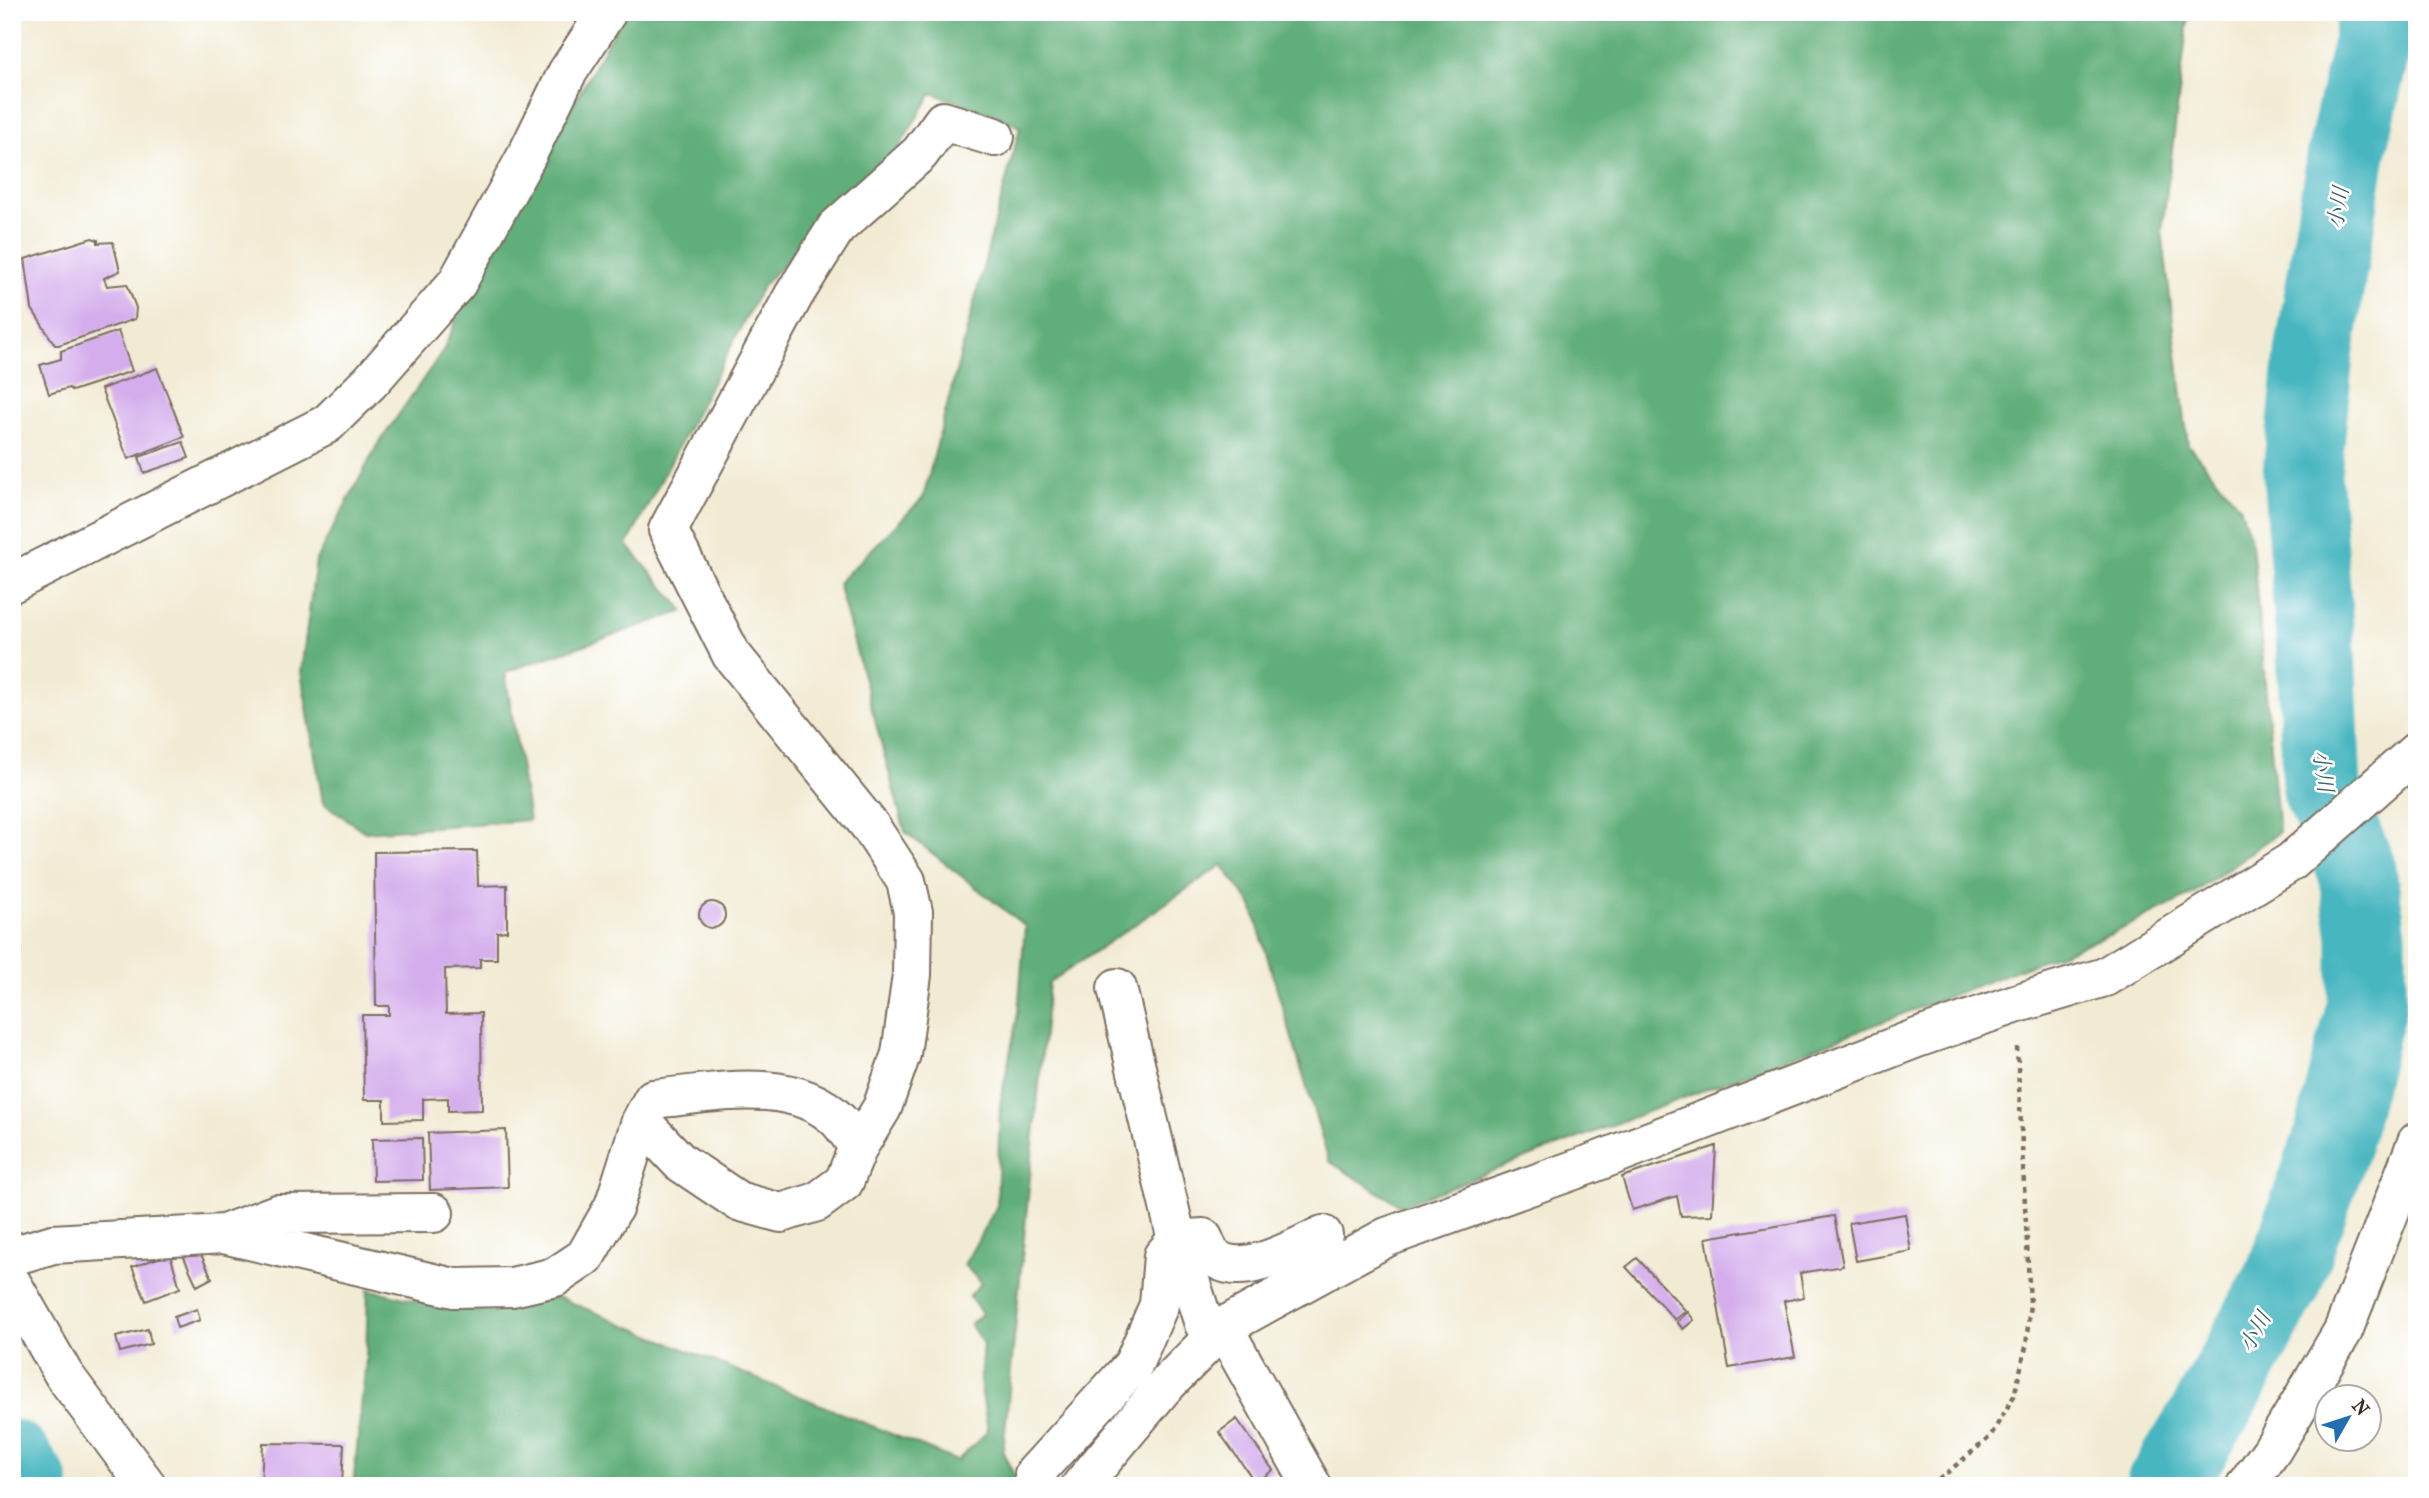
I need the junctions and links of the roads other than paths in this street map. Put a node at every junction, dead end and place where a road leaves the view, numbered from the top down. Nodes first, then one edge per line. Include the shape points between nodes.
1 (607, 12) edge
2 (995, 137) dead end
3 (12, 583) edge
4 (2417, 751) edge
5 (1117, 988) dead end
6 (641, 1121) junction
7 (2417, 1142) edge
8 (858, 1147) junction
9 (434, 1213) dead end
10 (224, 1234) junction
11 (1323, 1235) dead end
12 (1177, 1240) junction
13 (12, 1256) edge
14 (12, 1284) edge
15 (1218, 1332) junction
16 (1034, 1474) dead end
17 (147, 1486) edge
18 (1081, 1486) edge
19 (1312, 1486) edge
20 (2246, 1486) edge

1 - 3 street via 567,73 457,284 327,424
2 - 8 street via 943,121 920,153 835,228 668,530 731,654 870,826 906,881 913,912 912,975 901,1055 882,1108
4 - 15 street via 2291,862 2105,977 1917,1038 1387,1237
5 - 12 street
6 - 8 street via 653,1099 777,1091 806,1098 838,1119
6 - 8 street via 680,1162 738,1201 781,1213 817,1202 844,1182
6 - 10 street via 614,1206 585,1257 555,1276 512,1287 454,1288
7 - 20 street via 2343,1332
9 - 10 street via 277,1214
10 - 13 street via 53,1244
11 - 12 street via 1284,1254 1233,1266 1213,1256 1203,1238
12 - 15 street via 1204,1324
12 - 16 street via 1163,1256 1159,1305 1133,1365
14 - 17 street via 64,1375
15 - 18 street via 1161,1390
15 - 19 street

